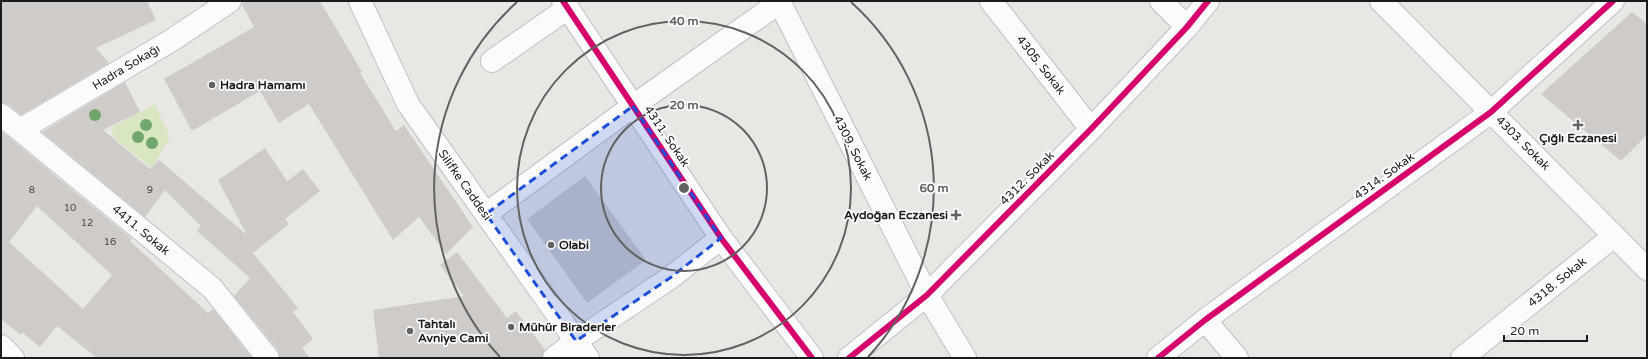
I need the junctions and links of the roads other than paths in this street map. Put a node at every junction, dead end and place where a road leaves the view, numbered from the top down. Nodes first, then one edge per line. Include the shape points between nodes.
1 (230, 1) edge
2 (360, 1) edge
3 (991, 1) edge
4 (1161, 1) edge
5 (1208, 1) edge
6 (1381, 1) edge
7 (1613, 1) edge
8 (779, 2) edge
9 (566, 5) edge
10 (1186, 27) junction
11 (492, 61) dead end
12 (633, 106) junction
13 (1491, 112) junction
14 (1, 116) edge
15 (1091, 129) junction
16 (20, 130) junction
17 (486, 214) junction
18 (1614, 236) junction
19 (722, 238) junction
20 (1647, 269) edge
21 (927, 295) junction
22 (1204, 320) junction
23 (1, 346) edge
24 (582, 349) edge
25 (13, 358) edge
26 (268, 358) edge
27 (554, 358) edge
28 (812, 358) edge
29 (849, 358) edge
30 (965, 358) edge
31 (1158, 358) edge
32 (1236, 358) edge
33 (1462, 358) edge

1 - 16 street, Hadra Sokağı via 172,40
2 - 17 street, Silifke Caddesi via 408,104
3 - 15 street, 4305. Sokak
4 - 10 street
5 - 10 street, 4312. Sokak
6 - 13 street, 4303. Sokak
7 - 13 street, 4314. Sokak
8 - 12 street
8 - 21 street, 4309. Sokak
9 - 11 street
9 - 12 street, 4311. Sokak
10 - 15 street, 4312. Sokak
12 - 17 street
12 - 19 street, 4311. Sokak
13 - 18 street, 4303. Sokak
13 - 22 street, 4314. Sokak
14 - 16 street, 4411. Sokak
15 - 21 street, 4312. Sokak
16 - 26 street, 4411. Sokak via 212,288
17 - 24 street, Silifke Caddesi
18 - 20 street, 4303. Sokak
18 - 33 street, 4318. Sokak
19 - 24 street
19 - 28 street, 4311. Sokak
21 - 29 street, 4312. Sokak
21 - 30 street, 4309. Sokak
22 - 31 street, 4314. Sokak
22 - 32 street
23 - 25 street
24 - 27 street

